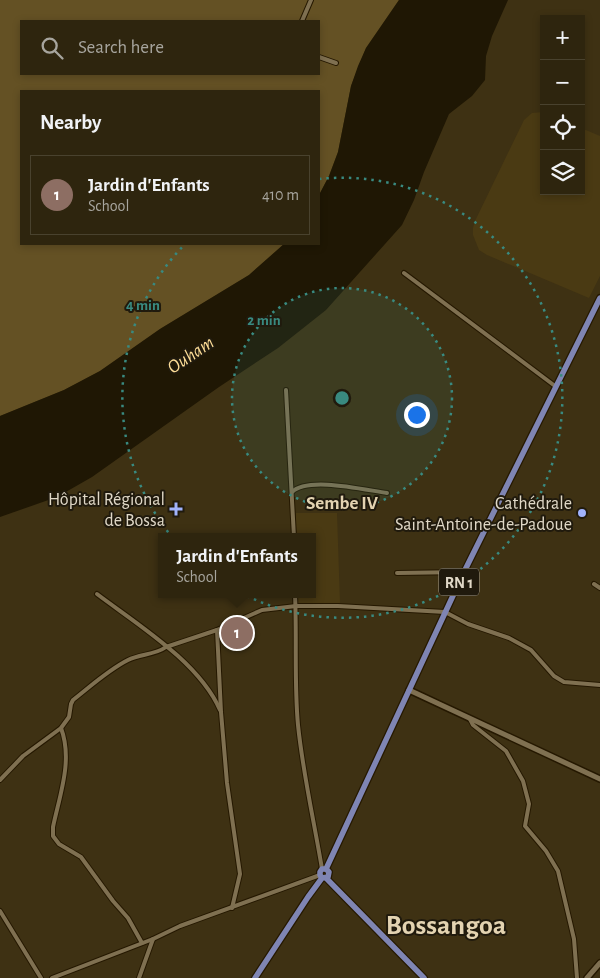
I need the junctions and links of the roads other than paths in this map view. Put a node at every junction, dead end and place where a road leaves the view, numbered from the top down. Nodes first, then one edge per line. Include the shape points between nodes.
1 (311, 0) edge
2 (302, 20) edge
3 (320, 57) edge
4 (336, 63) dead end
5 (404, 273) dead end
6 (599, 301) edge
7 (556, 386) junction
8 (286, 390) dead end
9 (292, 492) junction
10 (387, 493) dead end
11 (294, 533) edge
12 (397, 572) dead end
13 (464, 572) junction
14 (594, 584) dead end
15 (600, 588) edge
16 (97, 594) dead end
17 (296, 598) edge
18 (296, 606) junction
19 (445, 612) junction
20 (217, 630) junction
21 (166, 647) junction
22 (600, 685) edge
23 (409, 690) junction
24 (221, 712) junction
25 (470, 719) junction
26 (61, 728) junction
27 (600, 779) edge
28 (0, 780) edge
29 (323, 874) junction
30 (232, 908) junction
31 (0, 911) edge
32 (153, 939) junction
33 (142, 943) junction
34 (600, 964) edge
35 (41, 978) edge
36 (52, 978) edge
37 (139, 978) edge
38 (256, 978) edge
39 (424, 978) edge
40 (577, 978) edge
41 (587, 978) edge

1 - 2 street
3 - 4 street
5 - 7 street
6 - 7 main road, RN 1
7 - 13 main road, RN 1
8 - 9 street
9 - 10 street via 297,487 332,484
9 - 11 street
12 - 13 street
13 - 19 main road, RN 1
14 - 15 street
16 - 21 street
17 - 18 street
18 - 19 street
18 - 20 street via 262,610
18 - 29 street via 298,724
19 - 22 street via 531,650 554,676 564,682
19 - 23 main road, RN 1
20 - 21 street
20 - 24 street
21 - 24 street via 186,663 209,690
21 - 26 street via 118,665 73,700 69,717
23 - 25 street
23 - 29 main road, RN 1
24 - 30 street via 240,874
25 - 27 street
25 - 40 street via 506,752 522,781 529,804 525,826 558,871 574,939
26 - 28 street via 23,756
26 - 33 street via 66,740 67,762 53,836 59,844 81,857 128,918
29 - 30 street
29 - 38 main road, RN 1
29 - 39 main road
30 - 32 street
31 - 35 street
32 - 33 street
32 - 37 street
33 - 36 street
34 - 41 street

